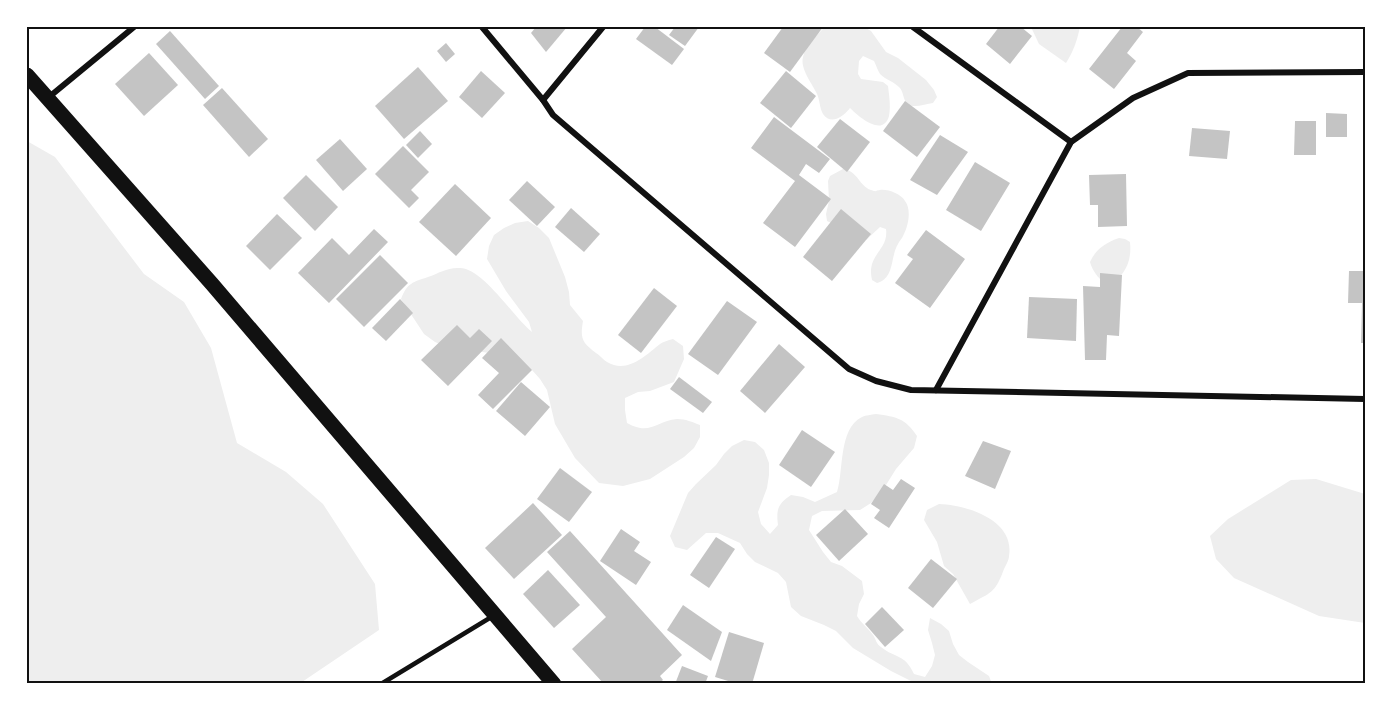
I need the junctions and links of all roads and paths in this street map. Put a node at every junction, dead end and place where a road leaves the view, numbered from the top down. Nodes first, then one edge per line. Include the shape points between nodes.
1 (134, 27) edge
2 (482, 27) edge
3 (603, 27) edge
4 (913, 27) edge
5 (1365, 72) edge
6 (27, 75) edge
7 (48, 98) junction
8 (543, 100) junction
9 (1071, 142) junction
10 (936, 390) junction
11 (1365, 399) edge
12 (496, 615) junction
13 (381, 684) edge
14 (554, 684) edge

1 - 7 street
2 - 8 street
3 - 8 street
4 - 9 street
5 - 9 street via 1188,73 1133,98
6 - 7 main road
7 - 12 main road
8 - 10 street via 553,115 849,369 911,390
9 - 10 street
10 - 11 street
12 - 13 lane
12 - 14 main road

